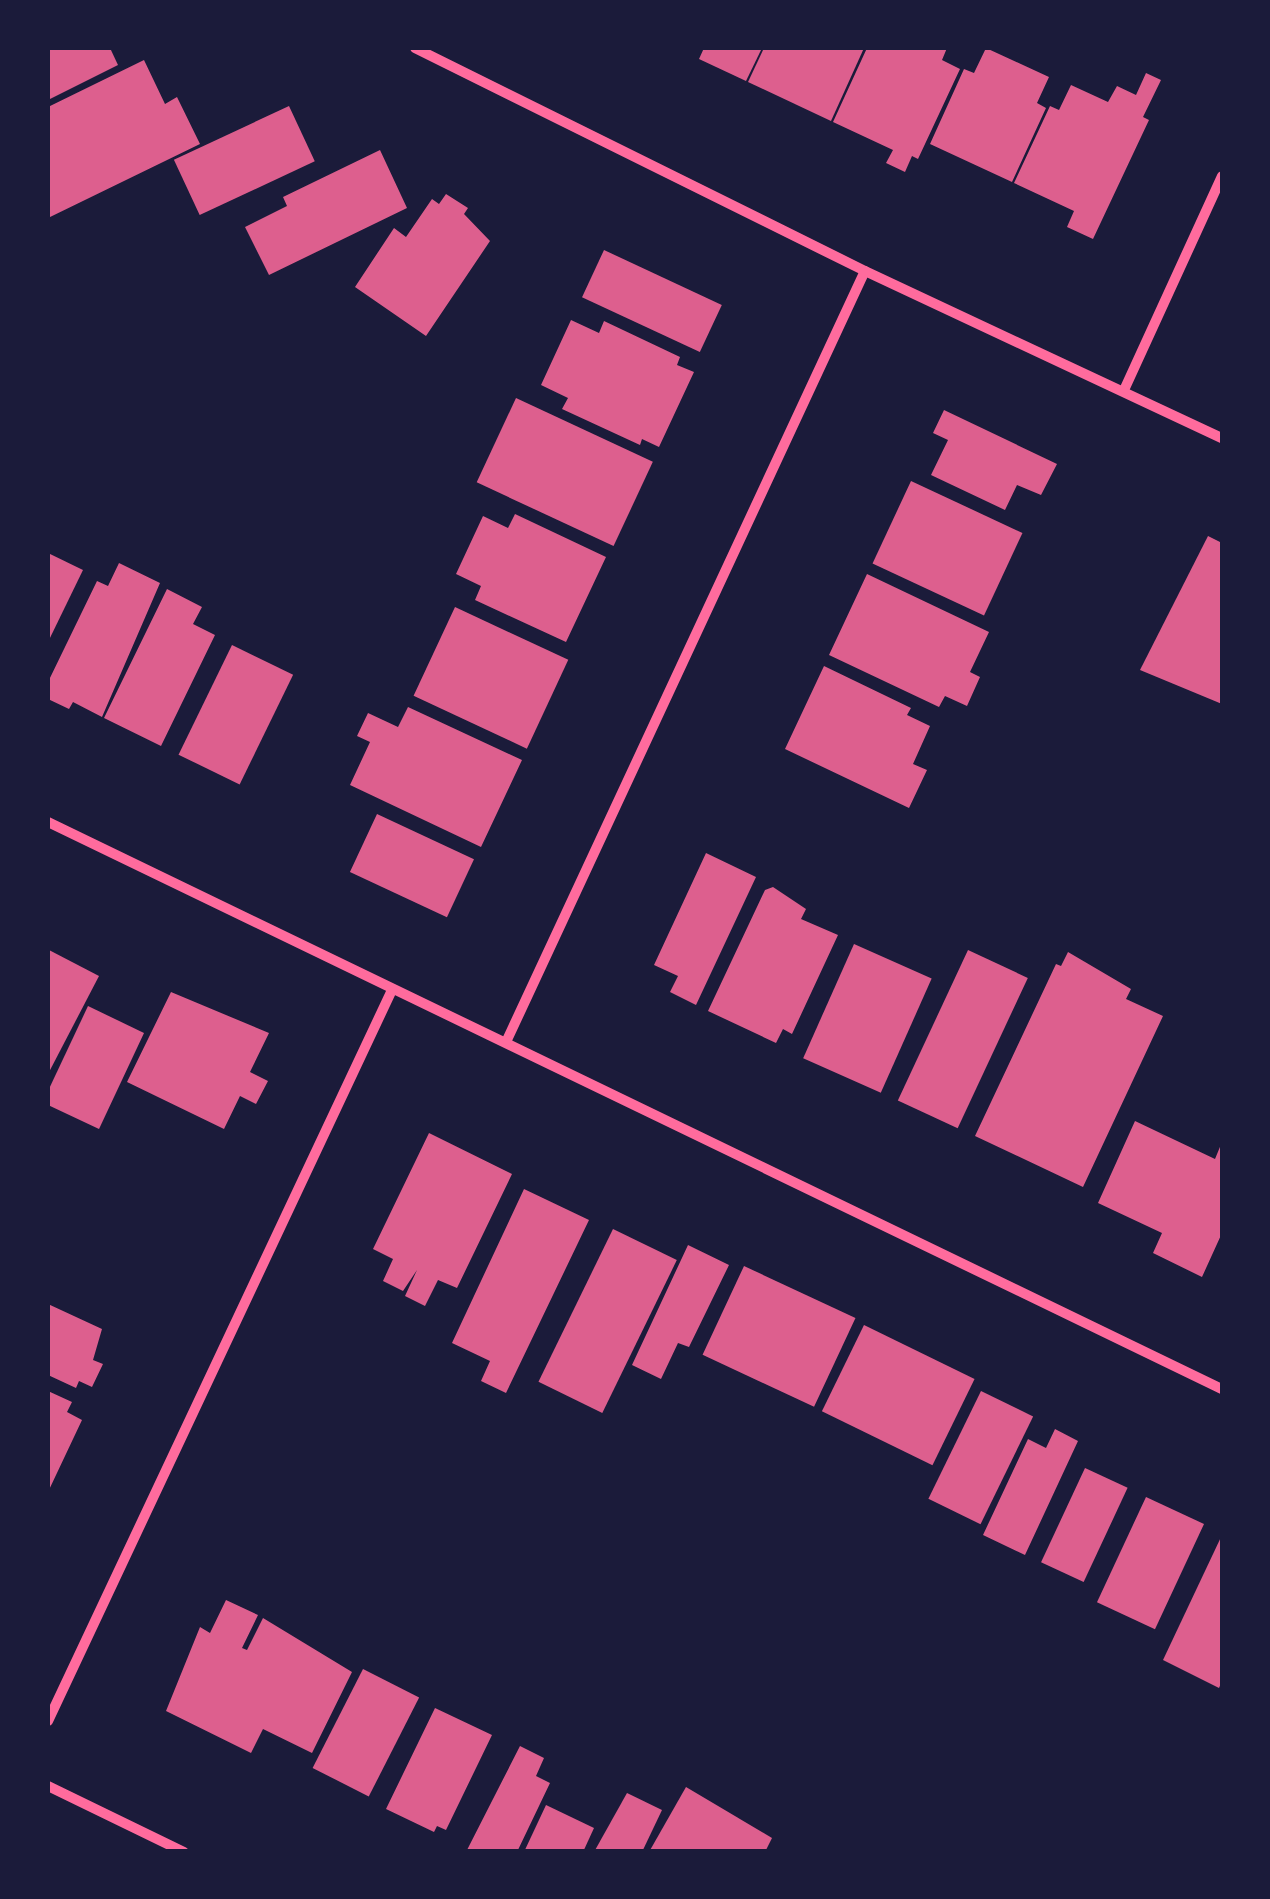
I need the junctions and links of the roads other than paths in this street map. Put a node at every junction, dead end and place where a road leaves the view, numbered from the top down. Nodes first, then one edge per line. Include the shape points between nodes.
1 (415, 48) edge
2 (1222, 176) edge
3 (865, 271) junction
4 (1125, 388) junction
5 (1222, 438) edge
6 (48, 822) edge
7 (392, 990) junction
8 (507, 1040) junction
9 (1222, 1389) edge
10 (48, 1720) edge
11 (48, 1786) edge
12 (184, 1852) edge

1 - 3 street
2 - 4 street
3 - 4 street
3 - 8 street
4 - 5 street
6 - 7 street
7 - 8 street
7 - 10 street
8 - 9 street
11 - 12 street

